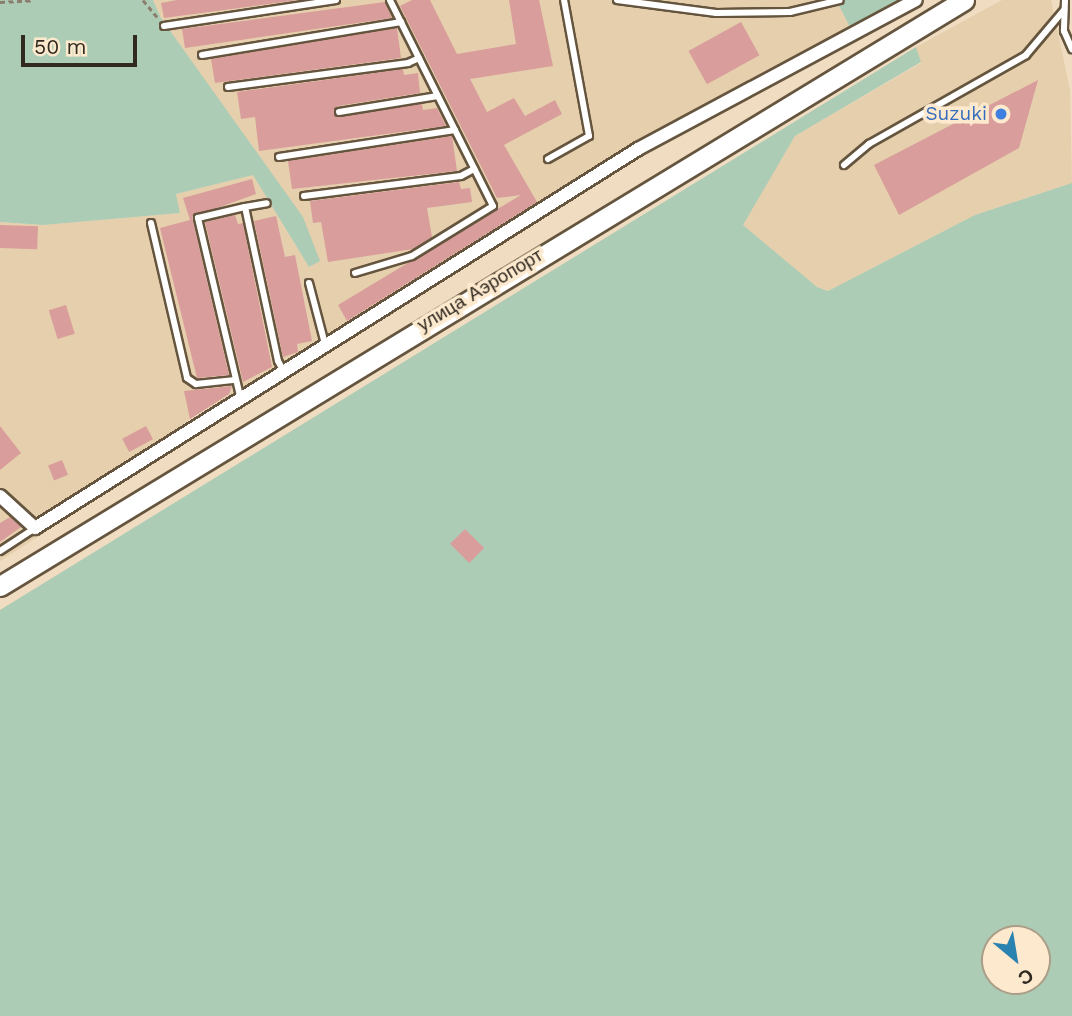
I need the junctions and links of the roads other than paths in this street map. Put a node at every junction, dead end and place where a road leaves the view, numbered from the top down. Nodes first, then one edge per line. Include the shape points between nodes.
1 (336, 0) edge
2 (390, 0) edge
3 (564, 0) edge
4 (617, 0) edge
5 (840, 0) edge
6 (916, 0) edge
7 (964, 0) edge
8 (1065, 0) edge
9 (1064, 10) junction
10 (401, 22) junction
11 (164, 26) road end
12 (1072, 49) edge
13 (202, 55) dead end
14 (419, 58) junction
15 (228, 87) dead end
16 (438, 96) junction
17 (339, 113) dead end
18 (455, 130) junction
19 (279, 156) dead end
20 (548, 159) dead end
21 (844, 165) dead end
22 (474, 169) junction
23 (304, 196) dead end
24 (267, 203) dead end
25 (245, 207) junction
26 (151, 223) dead end
27 (355, 273) dead end
28 (309, 283) dead end
29 (325, 344) junction
30 (283, 370) junction
31 (233, 380) junction
32 (240, 396) junction
33 (0, 496) edge
34 (35, 528) junction
35 (0, 551) edge
36 (0, 586) edge

1 - 11 lane
2 - 10 lane
3 - 20 lane via 589,136
4 - 5 lane via 716,13 790,12
6 - 29 street via 638,149
7 - 36 main road, улица Аэропорт via 312,392
8 - 9 lane
9 - 12 lane via 1064,31
9 - 21 lane via 1026,55 869,144
10 - 13 lane
10 - 14 lane
14 - 15 lane
14 - 16 lane
16 - 17 lane
16 - 18 lane
18 - 19 lane
18 - 22 lane
22 - 23 lane via 461,176
22 - 27 lane via 493,206 412,256
24 - 25 lane
25 - 30 lane
25 - 31 lane via 198,218
26 - 31 lane via 187,378 196,384
28 - 29 lane
29 - 30 street
30 - 32 street
31 - 32 lane
32 - 34 street
33 - 34 street
34 - 35 lane

